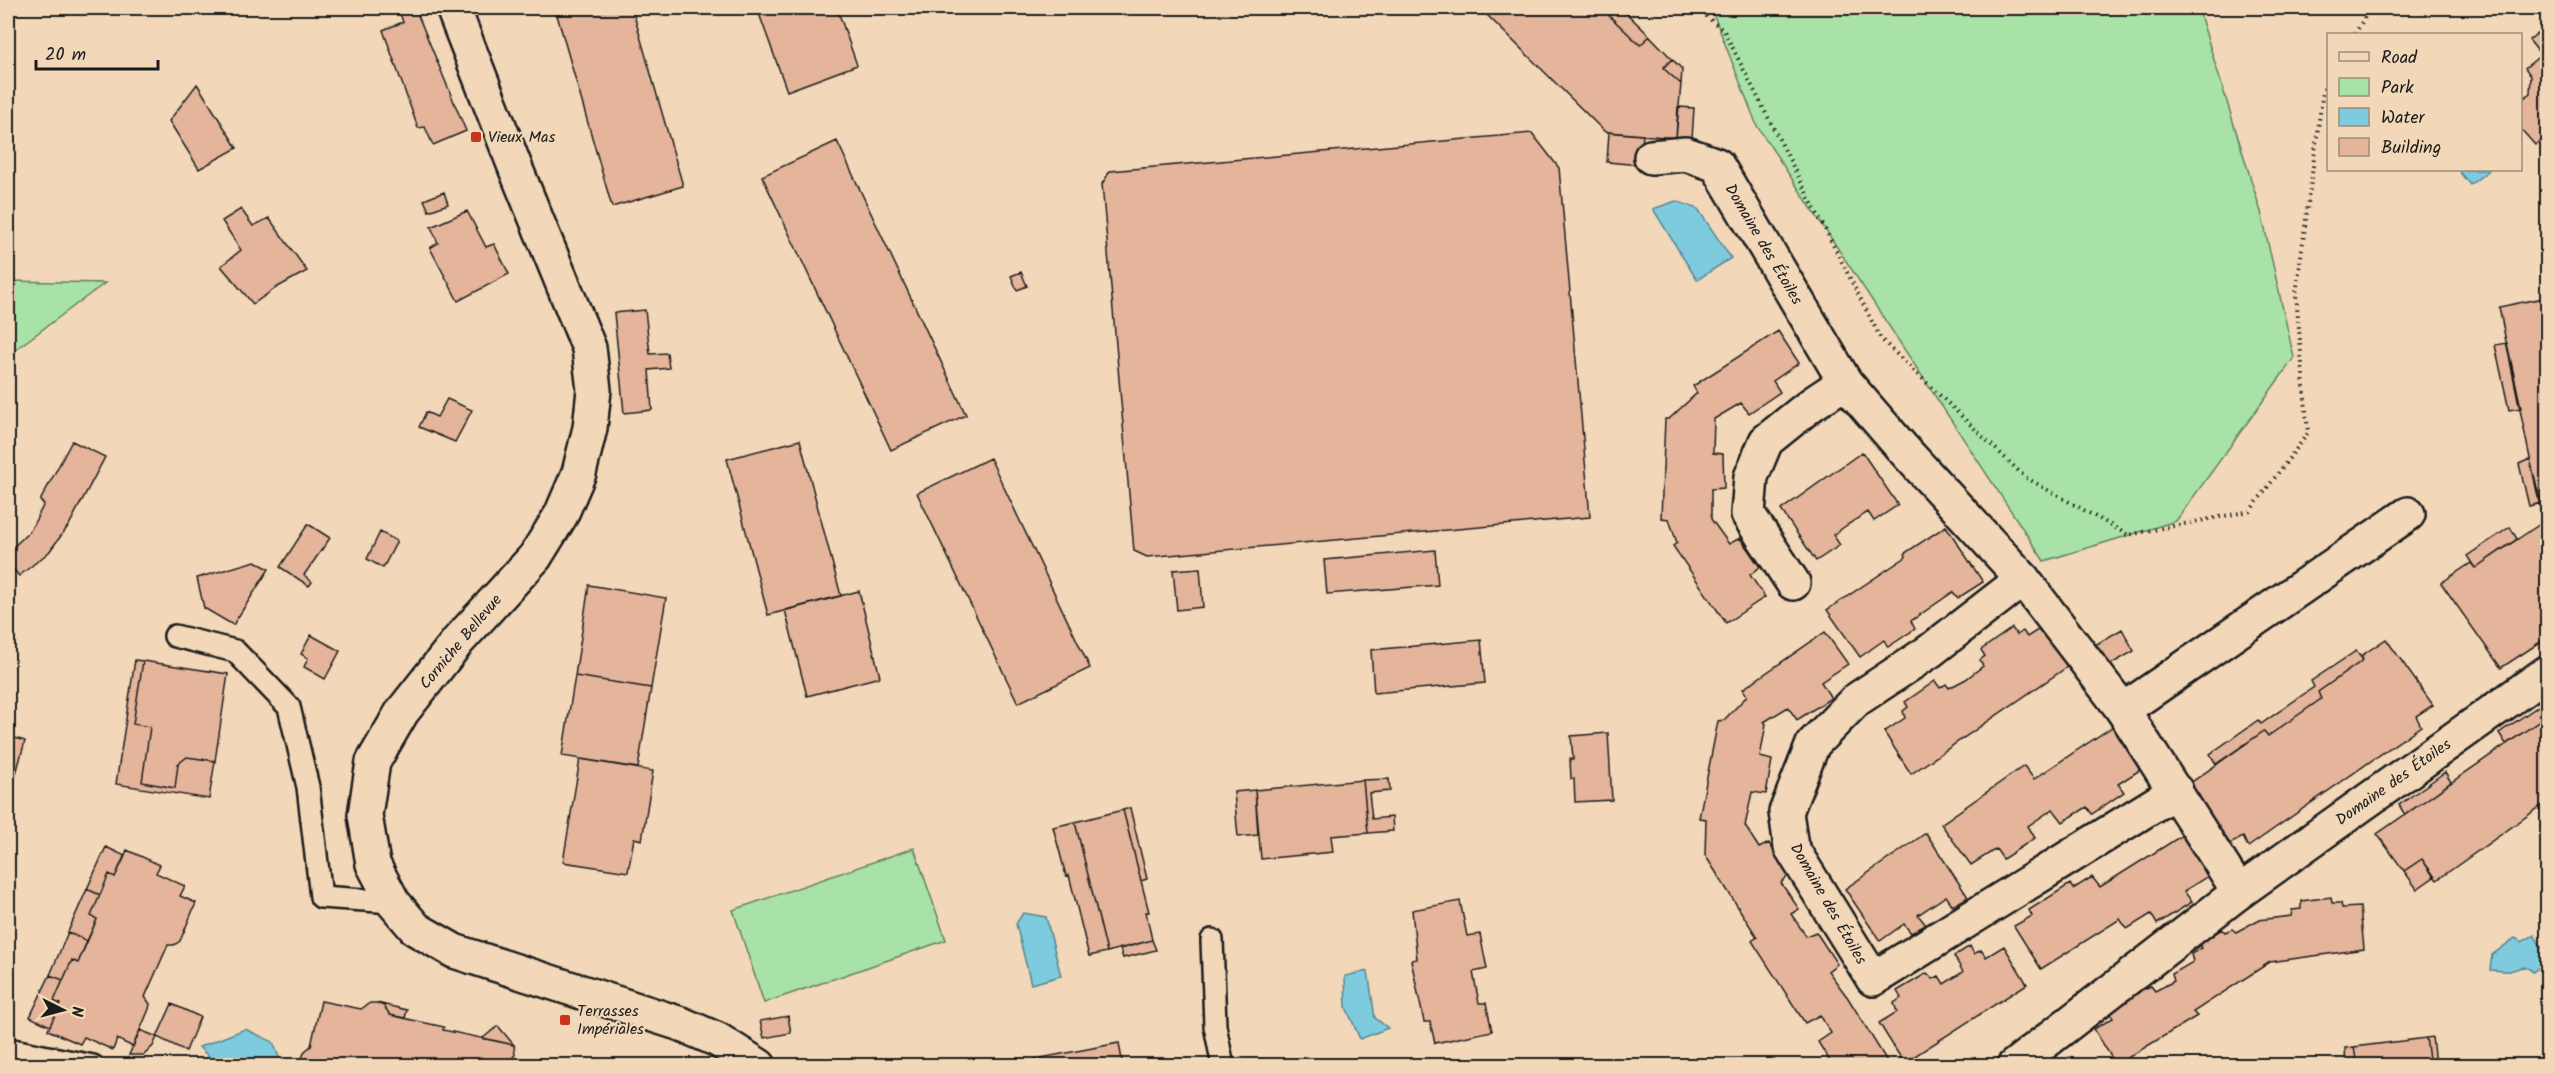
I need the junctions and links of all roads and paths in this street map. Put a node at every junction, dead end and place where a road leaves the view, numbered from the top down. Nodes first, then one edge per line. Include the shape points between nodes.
1 (453, 8) edge
2 (1697, 8) edge
3 (2370, 8) edge
4 (2356, 33) edge
5 (2327, 83) edge
6 (1651, 157) dead end
7 (1845, 382) junction
8 (2408, 514) dead end
9 (2023, 579) junction
10 (1794, 583) dead end
11 (176, 636) dead end
12 (2547, 672) edge
13 (2123, 710) junction
14 (2176, 791) junction
15 (2239, 892) junction
16 (393, 902) junction
17 (1212, 940) dead end
18 (8, 1049) edge
19 (93, 1065) edge
20 (759, 1065) edge
21 (1223, 1065) edge
22 (2014, 1065) edge

1 - 16 street, Corniche Bellevue via 589,348 594,390 579,472 561,515 535,557 458,641 402,712 373,762 365,814 373,864
2 - 5 path via 1724,31 1881,339 2025,477 2128,535 2250,511 2308,433 2296,294
3 - 4 path
6 - 7 street, Domaine des Étoiles via 1686,154 1717,165
7 - 9 street, Domaine des Étoiles
7 - 10 street via 1766,441 1751,477 1748,514
8 - 13 street
9 - 13 street, Domaine des Étoiles
9 - 14 street, Domaine des Étoiles via 1930,651 1856,700 1814,744 1786,812 1791,847 1873,980
11 - 16 lane via 235,651 289,706 308,787 321,897
12 - 15 street, Domaine des Étoiles
13 - 14 street, Domaine des Étoiles
14 - 15 street, Domaine des Étoiles
15 - 22 street, Domaine des Étoiles
16 - 20 street, Corniche Bellevue via 416,929 454,951 681,1024 718,1040
17 - 21 lane via 1215,1026
18 - 19 lane

